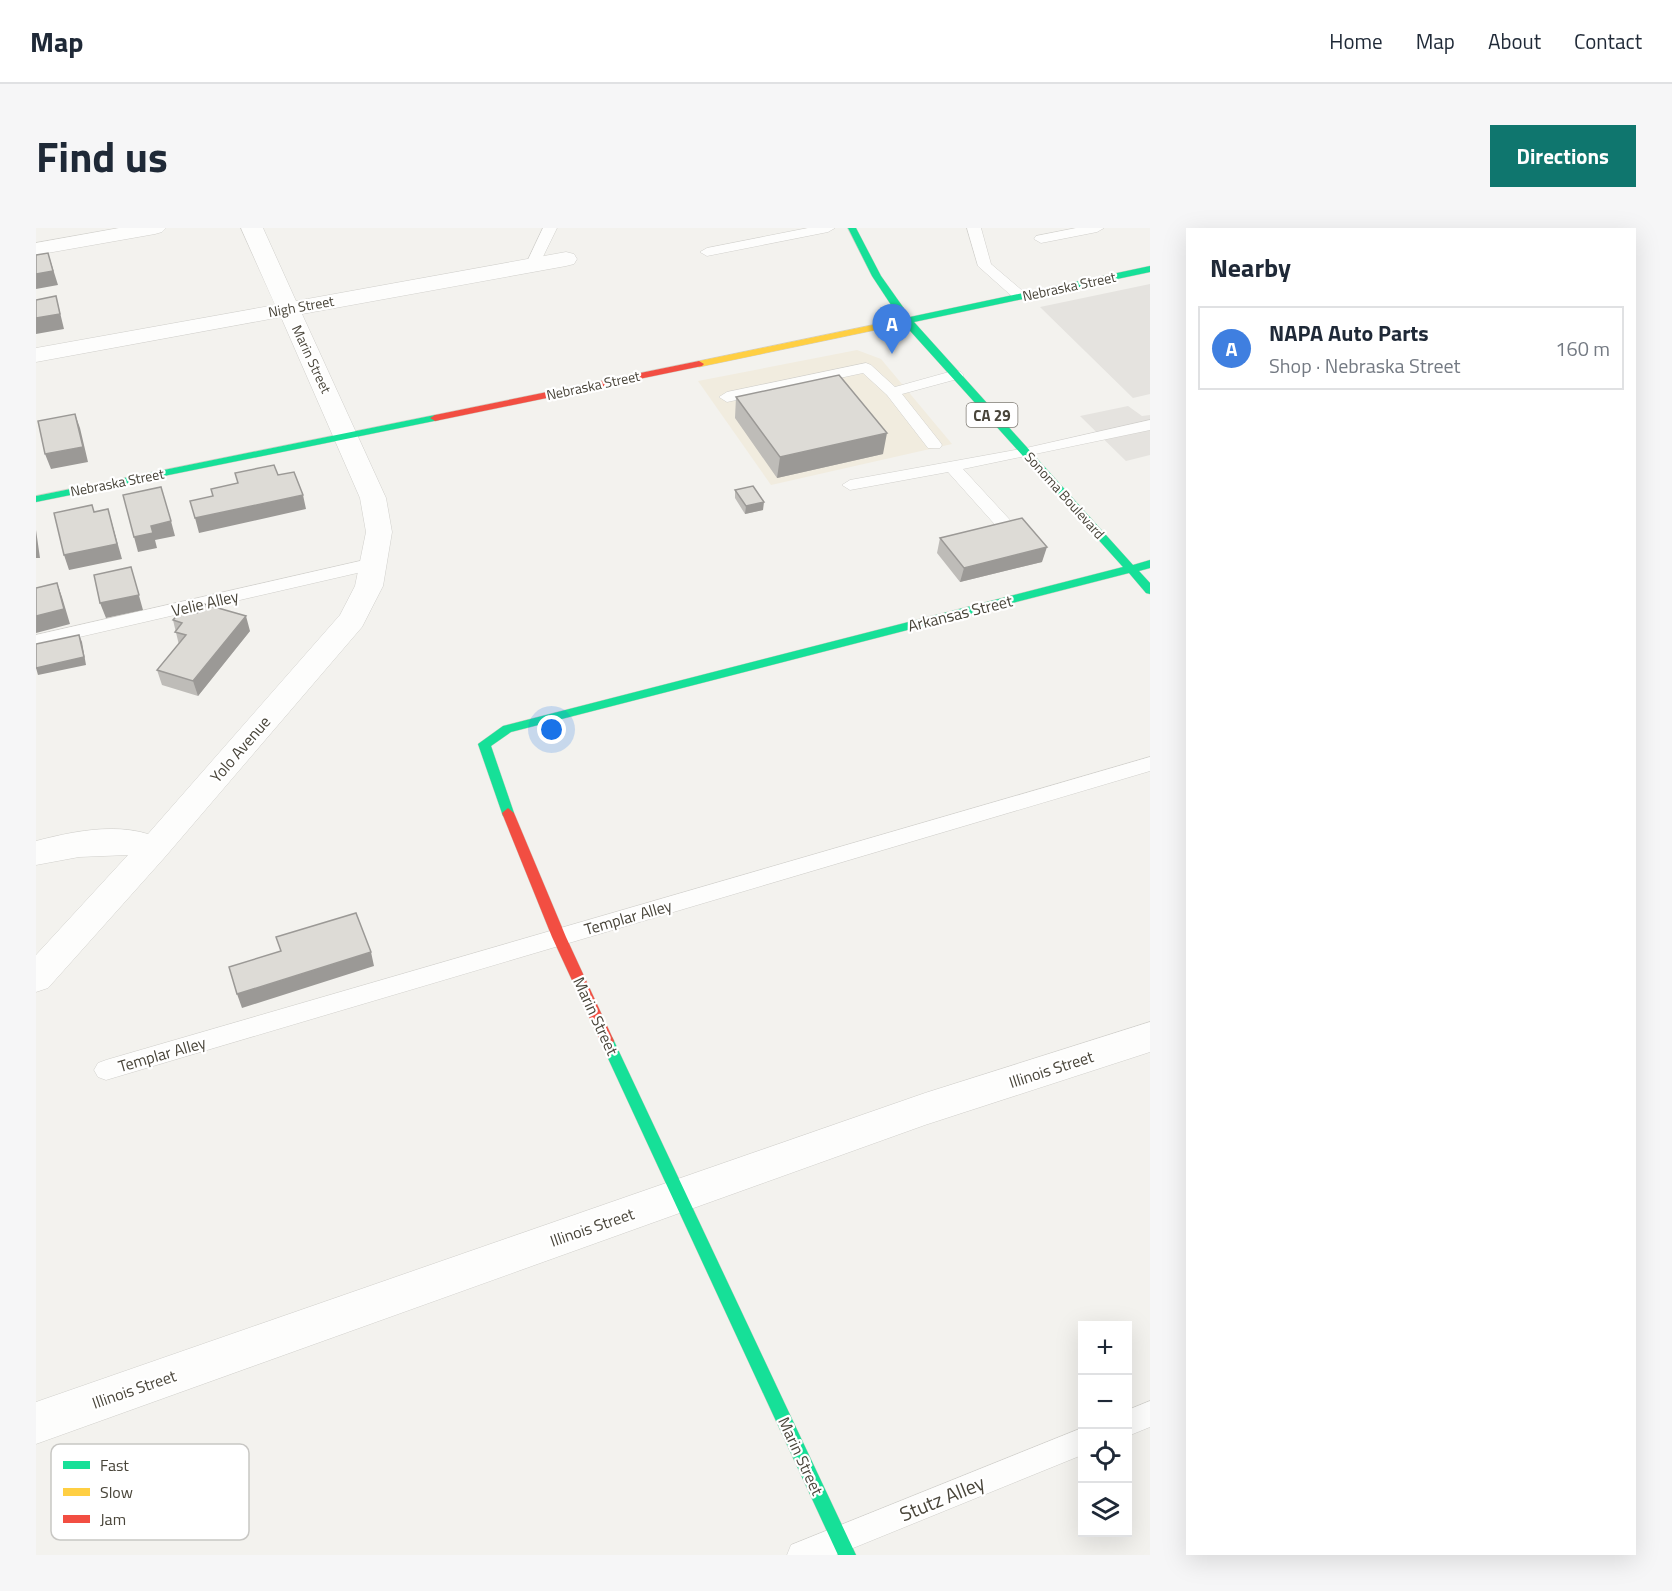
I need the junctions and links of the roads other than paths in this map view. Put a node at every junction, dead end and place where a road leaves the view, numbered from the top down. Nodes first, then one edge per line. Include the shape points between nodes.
1 (154, 228) edge
2 (252, 228) edge
3 (550, 228) edge
4 (828, 228) edge
5 (852, 228) edge
6 (974, 228) edge
7 (1097, 228) edge
8 (795, 231) edge
9 (1041, 239) dead end
10 (36, 249) edge
11 (707, 252) dead end
12 (566, 258) dead end
13 (533, 264) junction
14 (1150, 269) edge
15 (1020, 296) junction
16 (288, 308) junction
17 (908, 321) junction
18 (36, 355) edge
19 (956, 375) junction
20 (892, 392) junction
21 (727, 397) dead end
22 (1150, 425) edge
23 (347, 436) junction
24 (934, 445) dead end
25 (1026, 453) junction
26 (951, 466) junction
27 (850, 485) dead end
28 (370, 490) joint
29 (36, 499) edge
30 (1004, 524) edge
31 (374, 564) junction
32 (1150, 564) edge
33 (1131, 569) junction
34 (1150, 590) edge
35 (36, 641) edge
36 (771, 662) joint
37 (1150, 764) edge
38 (154, 848) junction
39 (36, 853) edge
40 (559, 937) junction
41 (36, 978) edge
42 (1150, 1037) edge
43 (106, 1070) dead end
44 (680, 1196) junction
45 (1150, 1414) edge
46 (1132, 1421) edge
47 (36, 1423) edge
48 (1078, 1444) edge
49 (843, 1547) edge
50 (801, 1555) edge

1 - 10 street
2 - 16 street, Marin Street
3 - 13 lane
4 - 8 lane
5 - 17 street, Sonoma Boulevard / CA 29 via 860,249
6 - 15 lane via 985,266
7 - 9 lane
8 - 11 lane
12 - 13 street, Nigh Street
13 - 16 street, Nigh Street
14 - 15 street, Nebraska Street
15 - 17 street, Nebraska Street
16 - 18 street, Nigh Street
16 - 23 street, Marin Street
17 - 19 street, Sonoma Boulevard / CA 29
17 - 23 street, Nebraska Street
19 - 20 lane
19 - 25 street, Sonoma Boulevard / CA 29
20 - 21 lane via 866,368
20 - 24 lane
22 - 25 lane
23 - 28 street, Marin Street
23 - 29 street, Nebraska Street
25 - 26 lane
25 - 33 street, Sonoma Boulevard / CA 29
26 - 27 lane
26 - 30 lane
28 - 31 street, Yolo Avenue via 379,532
31 - 35 lane, Velie Alley
31 - 38 street, Yolo Avenue via 369,586 352,620
32 - 33 street, Arkansas Street
33 - 34 street, Sonoma Boulevard / CA 29
33 - 36 street, Arkansas Street
36 - 40 street, Marin Street via 507,729 484,744 499,791
37 - 40 lane, Templar Alley
38 - 39 street via 142,843 74,845
38 - 41 street, Yolo Avenue
40 - 43 lane, Templar Alley
40 - 44 street, Marin Street
42 - 44 street, Illinois Street via 925,1109
44 - 47 street, Illinois Street
44 - 49 street, Marin Street
45 - 46 lane
48 - 49 lane, Stutz Alley
49 - 50 lane, Stutz Alley

